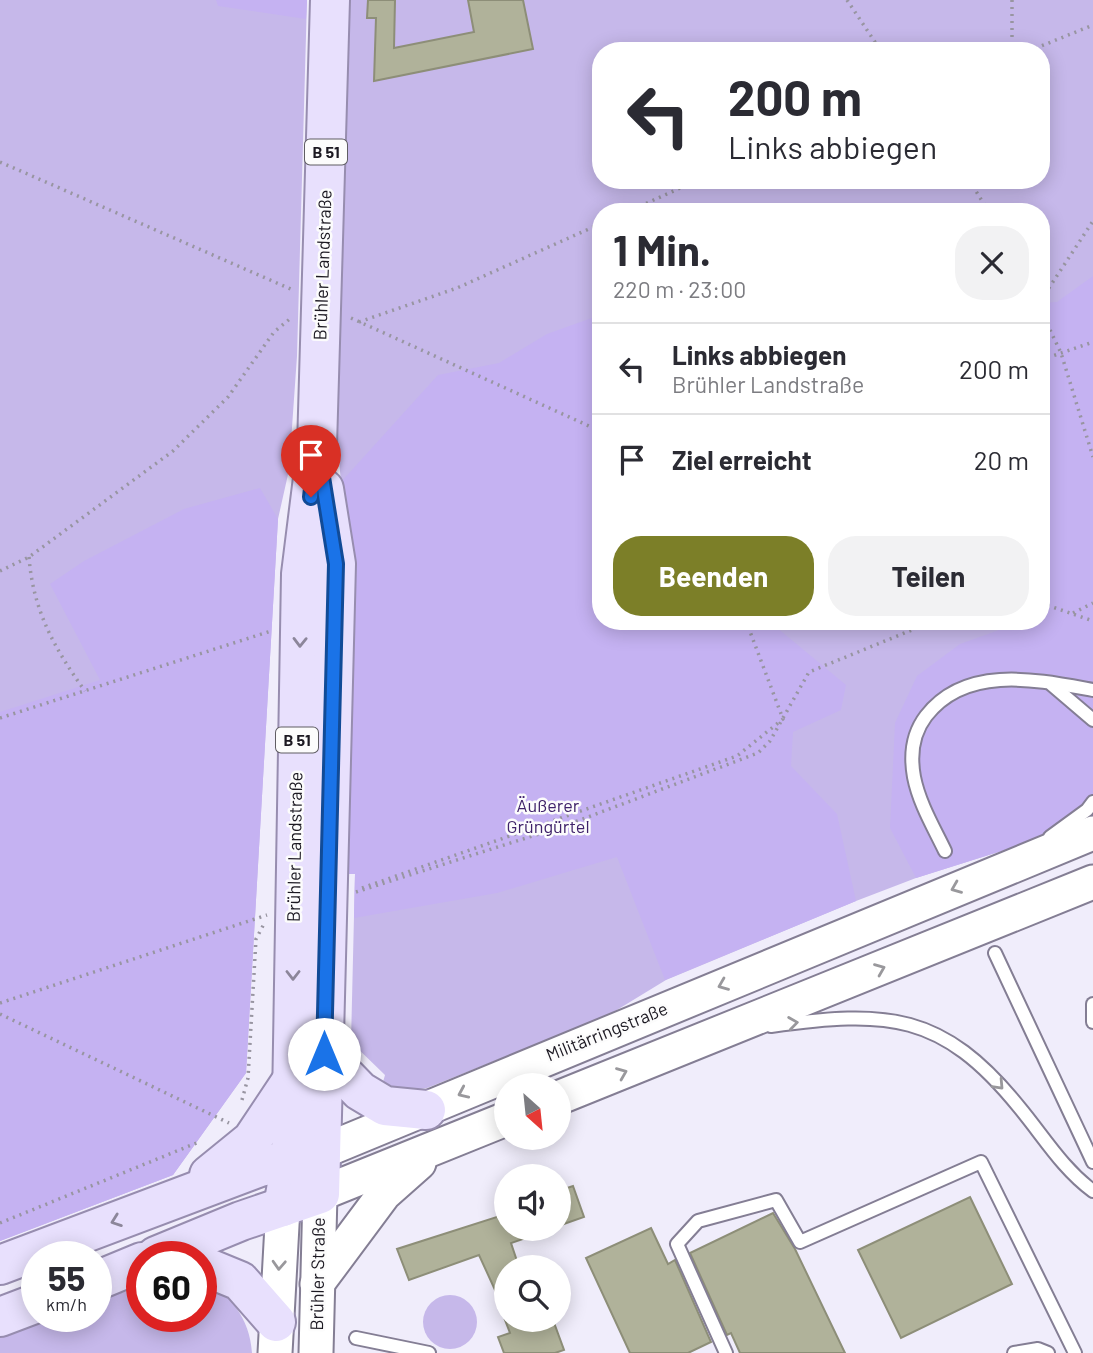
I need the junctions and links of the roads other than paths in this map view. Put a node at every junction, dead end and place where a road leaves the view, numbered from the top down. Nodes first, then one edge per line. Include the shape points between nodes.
1 (330, 0) edge
2 (317, 446) junction
3 (1049, 682) junction
4 (1093, 690) edge
5 (1093, 720) edge
6 (1093, 802) edge
7 (1093, 833) edge
8 (945, 851) dead end
9 (1019, 862) junction
10 (1093, 882) edge
11 (995, 953) dead end
12 (1093, 1004) edge
13 (1093, 1022) edge
14 (726, 1032) junction
15 (324, 1054) junction
16 (292, 1080) junction
17 (571, 1093) edge
18 (494, 1120) edge
19 (433, 1128) junction
20 (305, 1157) junction
21 (1093, 1162) edge
22 (1093, 1191) edge
23 (320, 1194) junction
24 (180, 1198) junction
25 (283, 1207) junction
26 (195, 1241) edge
27 (0, 1265) edge
28 (217, 1272) edge
29 (317, 1284) junction
30 (21, 1309) edge
31 (0, 1317) edge
32 (275, 1338) edge
33 (356, 1338) dead end
34 (316, 1353) edge
35 (429, 1353) edge
36 (726, 1353) edge
37 (1014, 1353) edge
38 (1048, 1353) edge
39 (1074, 1353) edge

1 - 2 main road, Brühler Landstraße / B 51 via 308,309
2 - 15 main road, Brühler Landstraße / B 51 via 336,564
2 -> 16 main road, Brühler Landstraße / B 51 via 301,574
3 - 4 lane
3 - 5 lane
3 - 8 lane via 993,680 962,688 936,703 920,724 911,752 914,779
6 - 9 lane
7 - 9 main road, Militärringstraße
9 -> 19 main road, Militärringstraße
14 -> 10 main road
11 - 21 lane
12 - 13 lane
17 -> 14 main road
14 -> 22 lane via 836,1017 910,1022 951,1040 980,1065 1019,1106 1069,1174
15 - 19 main road via 360,1091
15 - 20 main road, Brühler Landstraße / B 51
16 - 20 main road, Brühler Landstraße / B 51
16 - 24 main road via 252,1140
18 - 19 main road, Militärringstraße
19 - 20 main road, Militärringstraße
19 - 23 main road, Militärringstraße
19 - 29 main road
20 - 23 main road, Brühler Landstraße / B 51
20 - 24 main road, Militärringstraße via 260,1167
20 - 25 main road, Brühler Landstraße / B 51
23 - 25 main road, Militärringstraße
23 - 29 main road, Brühler Straße
24 -> 27 main road, Militärringstraße
25 - 26 main road, Militärringstraße
25 -> 32 main road, Brühler Straße
28 - 32 main road via 240,1281
29 - 34 main road, Brühler Straße
30 - 31 main road
33 - 35 lane
36 - 39 lane via 677,1244 698,1221 776,1200 800,1242 981,1162
37 - 38 lane via 1038,1349

